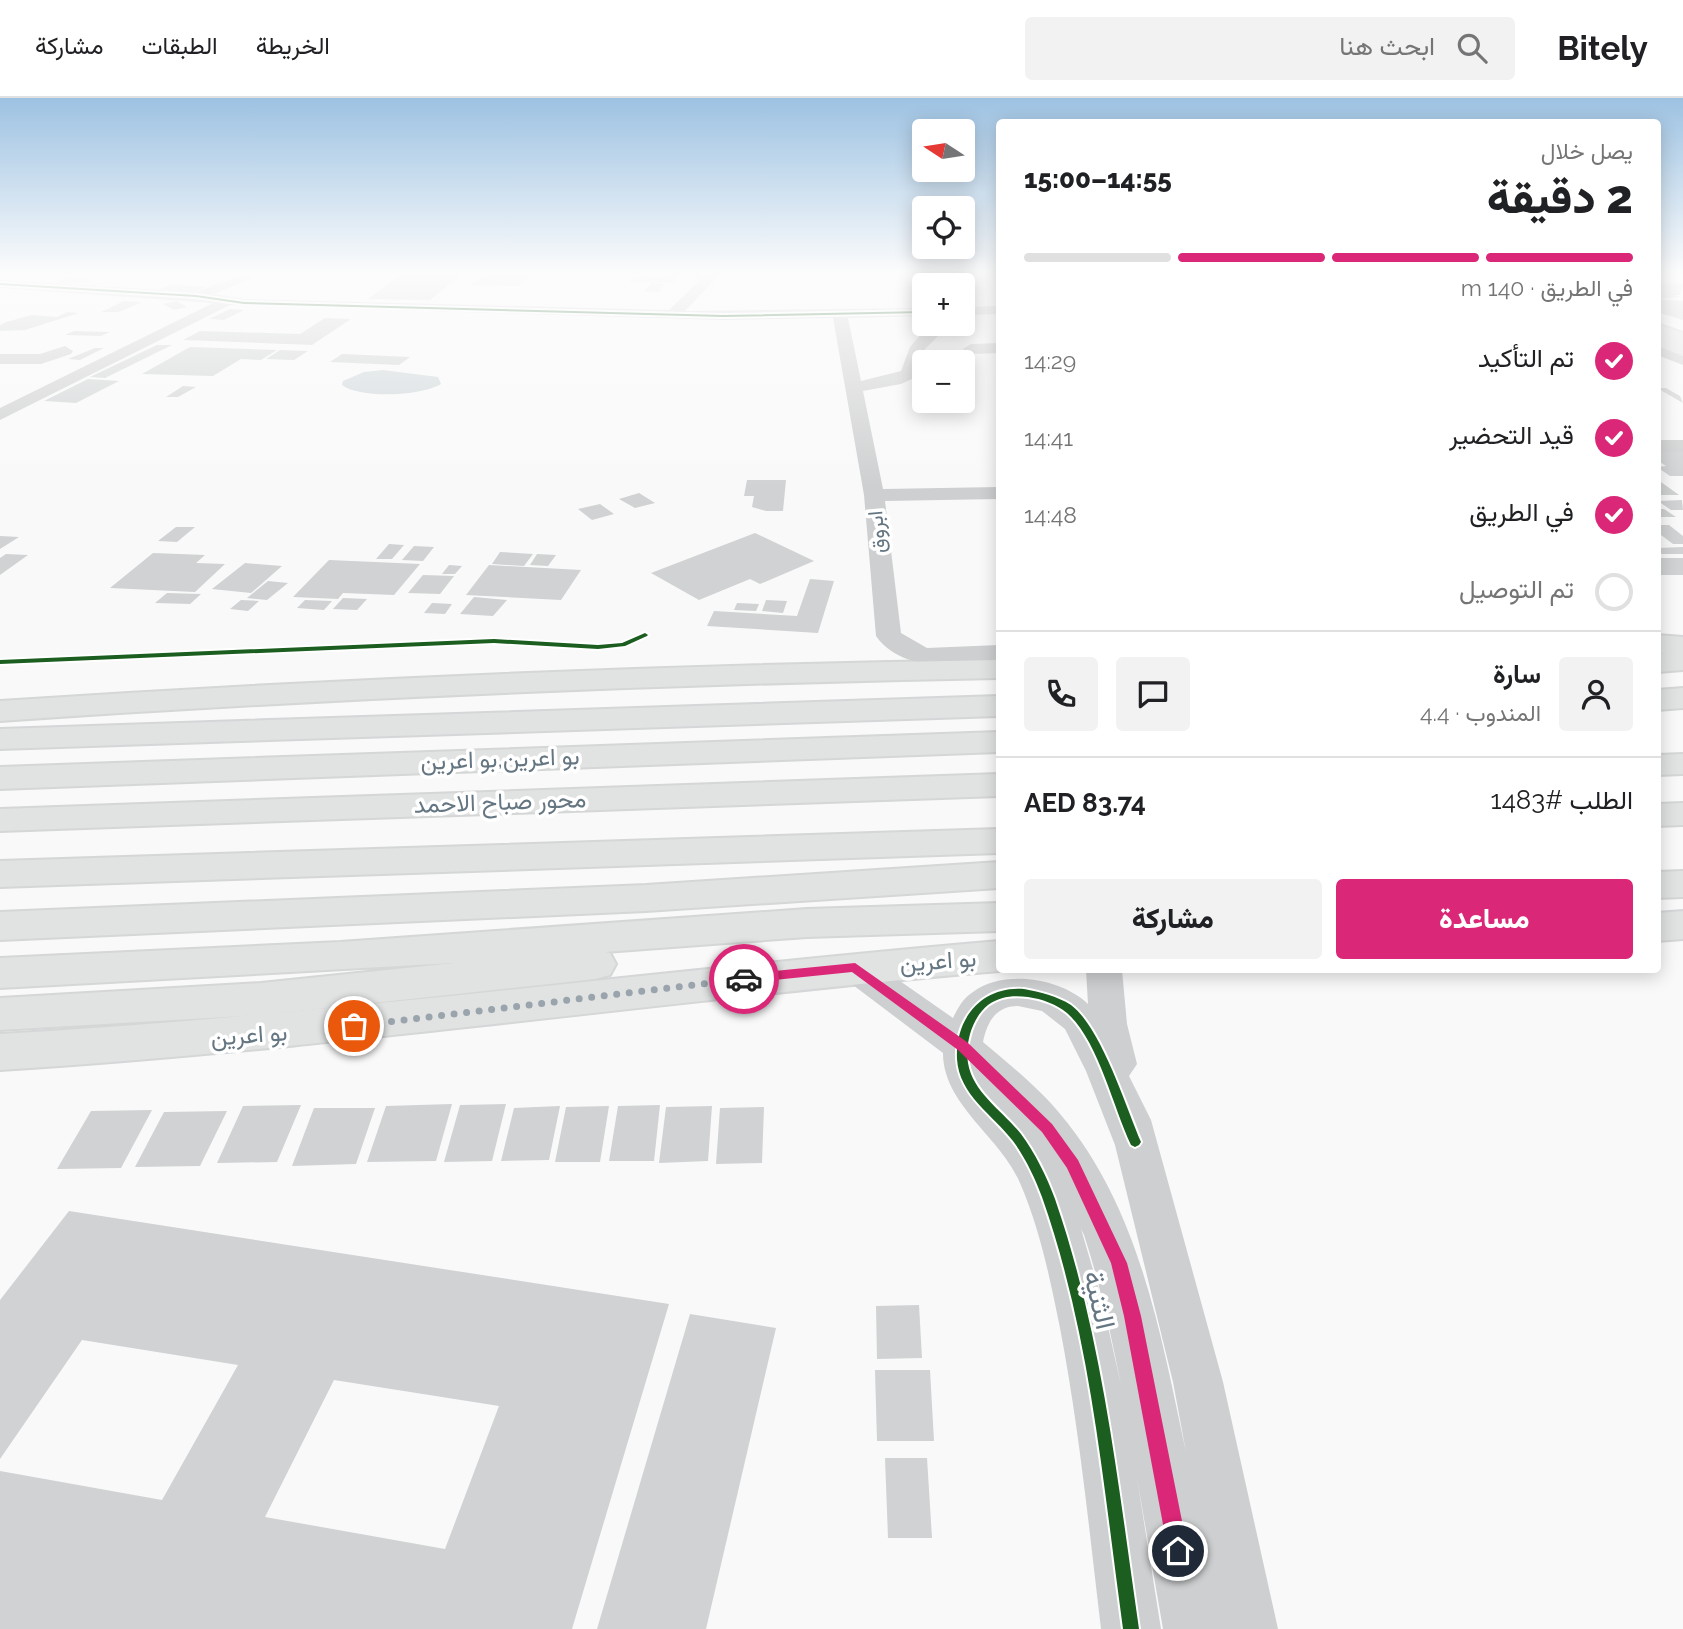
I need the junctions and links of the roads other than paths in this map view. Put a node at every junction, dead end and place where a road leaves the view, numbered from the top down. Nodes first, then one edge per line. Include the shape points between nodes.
1 (141, 344) edge
2 (846, 344) edge
3 (918, 344) edge
4 (971, 349) dead end
5 (65, 351) dead end
6 (996, 351) edge
7 (0, 359) edge
8 (854, 387) junction
9 (0, 415) edge
10 (996, 493) edge
11 (874, 495) junction
12 (1661, 643) edge
13 (1683, 646) edge
14 (996, 653) edge
15 (1661, 655) edge
16 (1683, 655) edge
17 (1683, 661) edge
18 (1661, 663) edge
19 (996, 669) edge
20 (1661, 689) edge
21 (1683, 690) edge
22 (996, 691) edge
23 (1683, 698) edge
24 (1661, 700) edge
25 (996, 706) edge
26 (0, 711) edge
27 (1661, 718) edge
28 (1683, 719) edge
29 (0, 720) edge
30 (996, 726) edge
31 (0, 739) edge
32 (996, 742) edge
33 (0, 758) edge
34 (1683, 764) edge
35 (1661, 765) edge
36 (0, 778) edge
37 (996, 785) edge
38 (1683, 814) edge
39 (1661, 815) edge
40 (0, 820) edge
41 (996, 841) edge
42 (0, 874) edge
43 (996, 875) edge
44 (1683, 884) edge
45 (1661, 885) edge
46 (996, 918) edge
47 (954, 920) junction
48 (1683, 925) edge
49 (0, 926) edge
50 (1661, 927) edge
51 (996, 956) edge
52 (855, 967) junction
53 (0, 973) edge
54 (1104, 973) edge
55 (0, 1014) edge
56 (963, 1046) junction
57 (0, 1052) edge
58 (1135, 1142) junction
59 (1131, 1629) edge
60 (1193, 1629) edge
61 (1248, 1629) edge

1 - 9 street
2 - 8 street, ابروق
3 - 8 street via 908,374
4 - 6 street
5 - 7 street via 41,359
8 - 11 street, ابروق
10 - 11 street
11 - 14 street, ابروق via 889,636 899,646 930,656
12 - 13 main road
15 - 16 main road
17 - 18 main road
19 - 26 main road via 300,691
20 - 21 main road
22 - 29 main road via 832,692
23 - 24 main road
25 - 31 main road
27 - 28 main road
30 - 33 main road
32 - 36 main road, بو اعرين,بو اعرين
34 - 35 main road
37 - 40 main road, محور صباح الاحمد
38 - 39 main road
41 - 42 main road
43 - 49 main road via 646,898
44 - 45 main road
46 - 47 main road
47 - 53 main road via 807,923 340,957
47 - 55 main road via 881,932 318,993
48 - 50 main road
51 - 52 main road, بو اعرين
52 - 56 street, الثنية
52 - 57 main road, بو اعرين via 328,1029
54 - 58 street, الثنية via 1108,1024
56 - 58 street, الثنية via 972,1016 994,995 1046,996 1072,1010 1092,1038
56 - 59 street, الثنية via 968,1080 1018,1140 1047,1194 1061,1236 1086,1336
56 - 60 street, الثنية via 1047,1128 1072,1164 1119,1263
58 - 61 street, الثنية via 1198,1382

